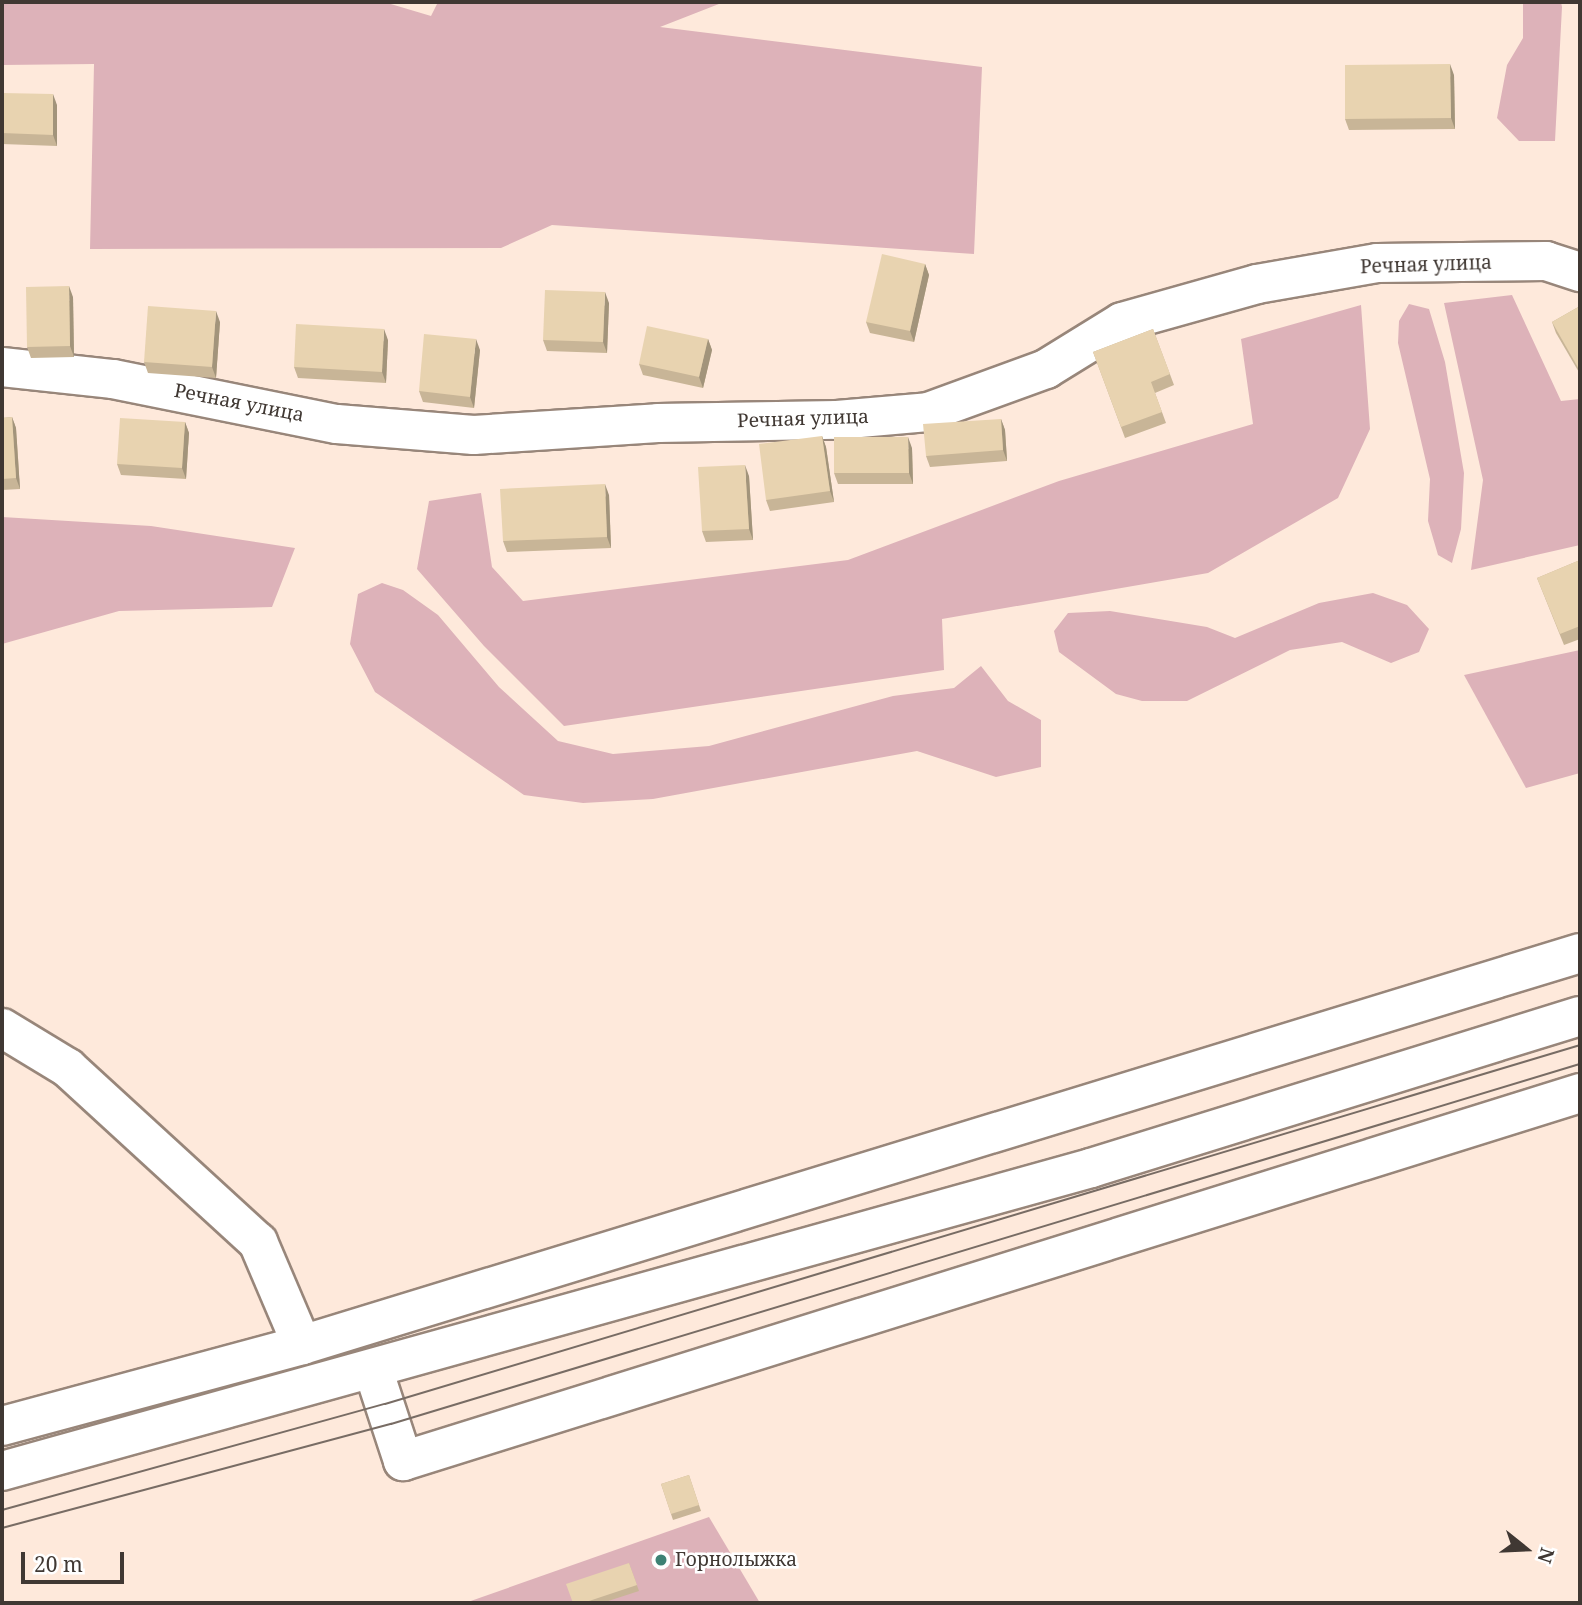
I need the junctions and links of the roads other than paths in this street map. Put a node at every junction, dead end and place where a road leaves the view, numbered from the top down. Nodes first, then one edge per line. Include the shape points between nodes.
1 (1580, 272) edge
2 (2, 367) edge
3 (1580, 953) edge
4 (1580, 1016) edge
5 (2, 1028) edge
6 (1580, 1093) edge
7 (302, 1345) junction
8 (373, 1369) junction
9 (2, 1426) edge
10 (2, 1471) edge

1 - 2 street, Речная улица via 1546,261 1377,264 1257,285 1122,322 1046,369 928,412 836,420 658,423 474,435 337,424 113,379
3 - 7 street
4 - 8 street via 1091,1168
5 - 7 street via 68,1068 258,1242
6 - 8 street via 403,1461
7 - 9 street
8 - 10 street

